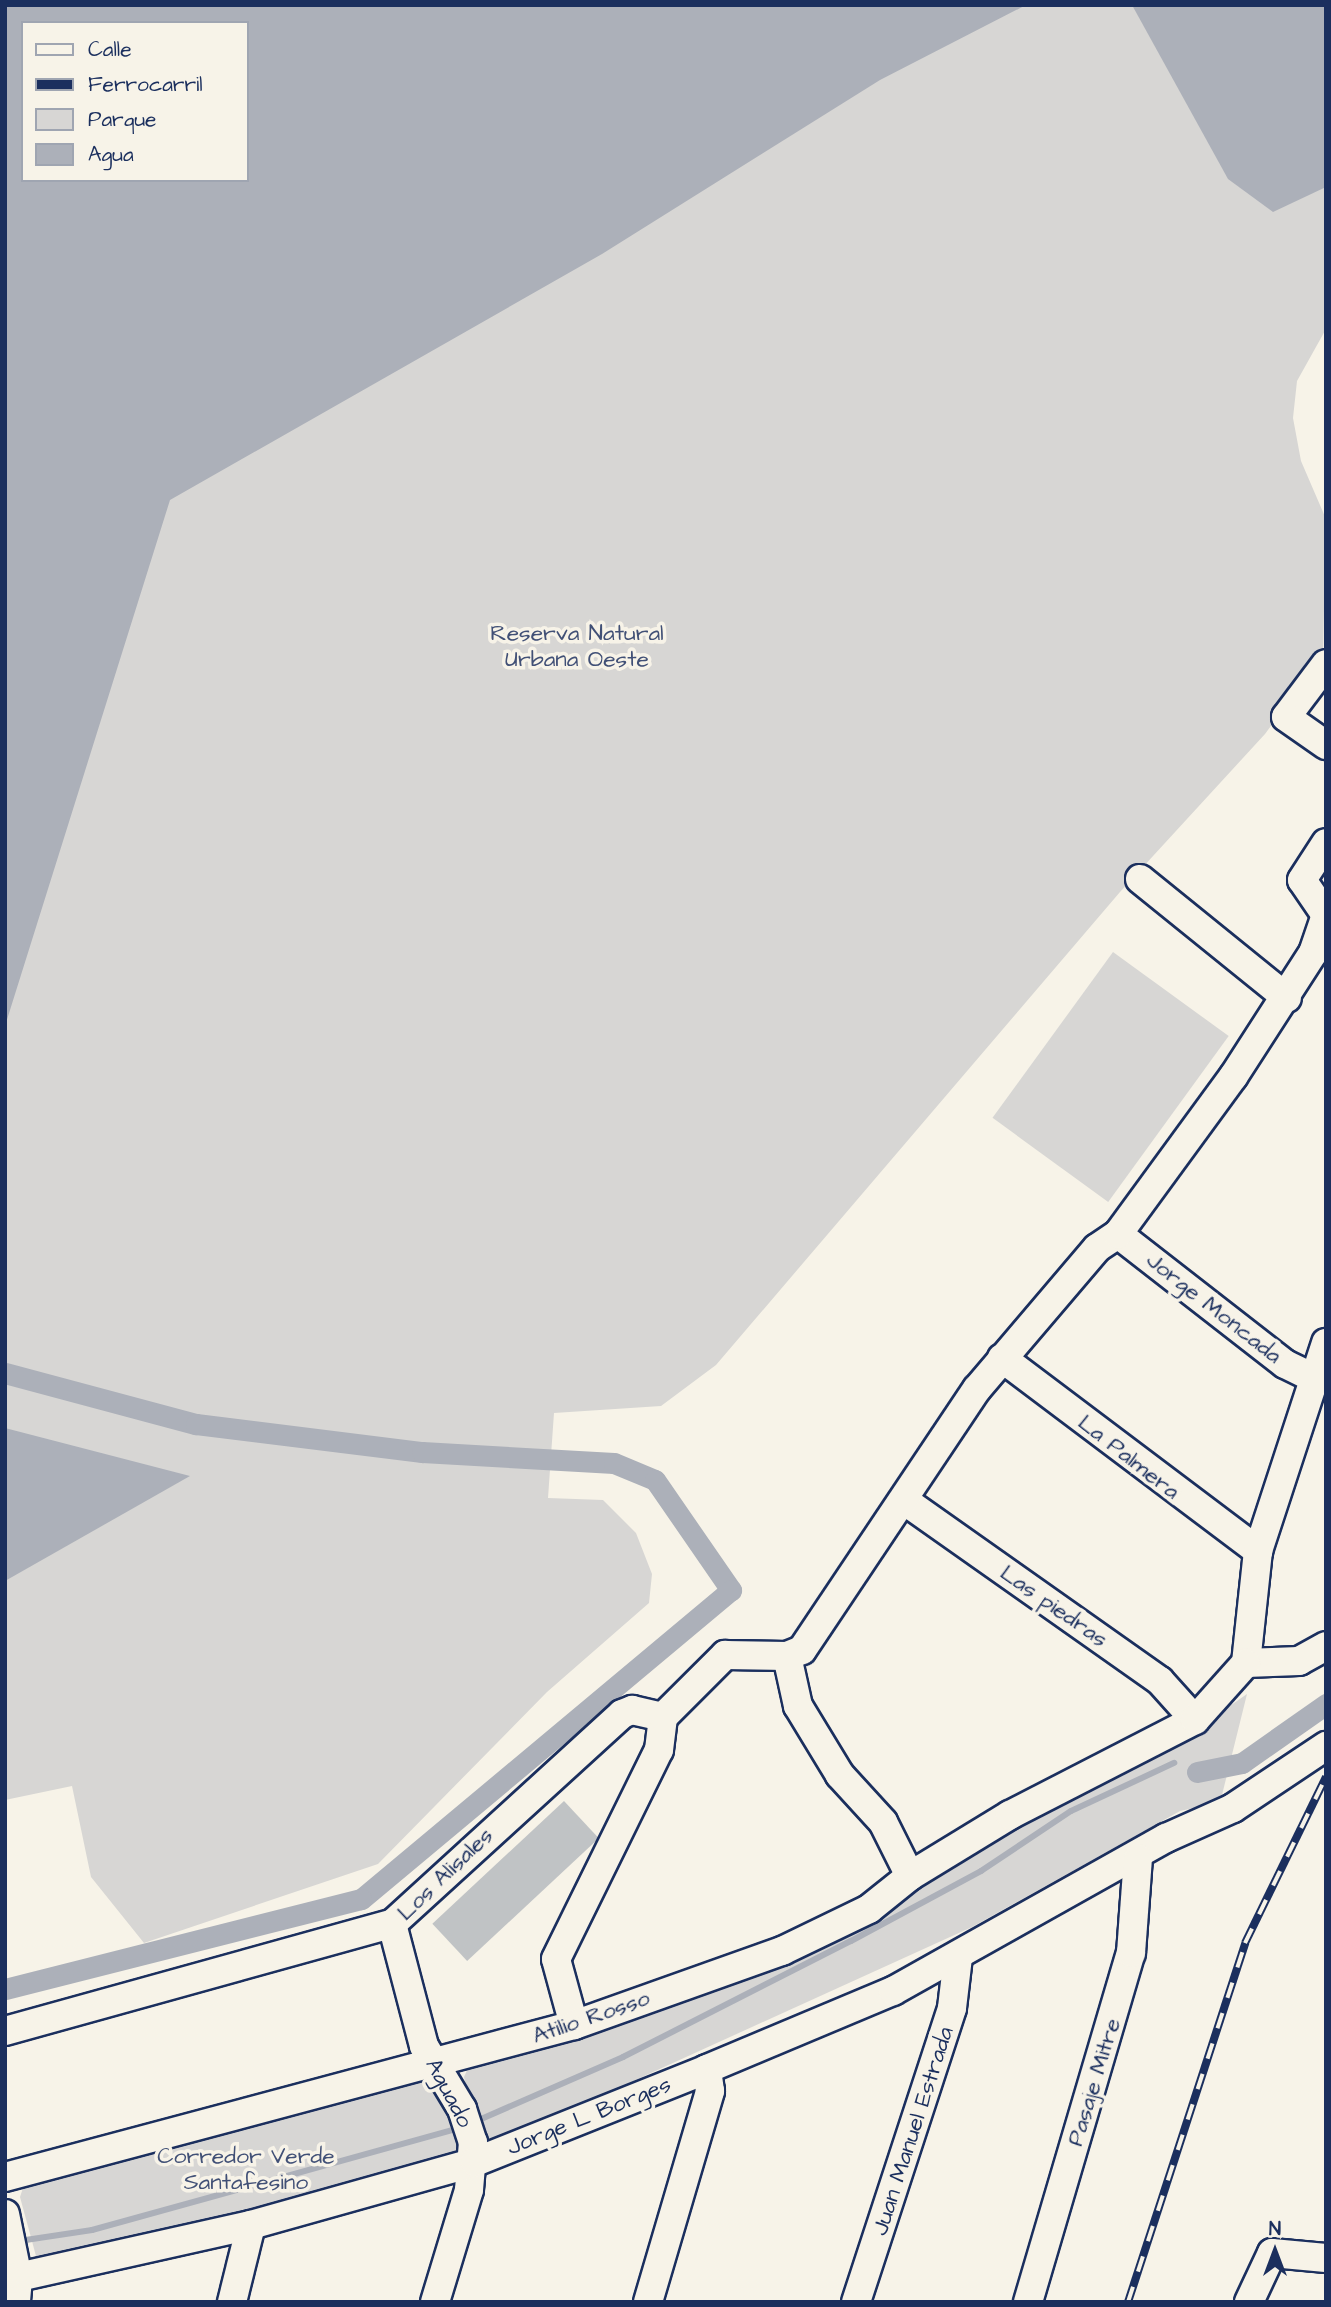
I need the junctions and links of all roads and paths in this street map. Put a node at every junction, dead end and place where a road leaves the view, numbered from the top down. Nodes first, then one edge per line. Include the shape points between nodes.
1 (1326, 664) edge
2 (1326, 745) edge
3 (1326, 843) edge
4 (1140, 879) dead end
5 (1326, 915) edge
6 (1287, 998) junction
7 (1118, 1234) junction
8 (1326, 1343) edge
9 (1002, 1358) junction
10 (1312, 1377) junction
11 (905, 1501) junction
12 (1258, 1551) junction
13 (1326, 1646) edge
14 (787, 1656) junction
15 (1246, 1663) junction
16 (663, 1717) junction
17 (1195, 1720) junction
18 (1326, 1746) edge
19 (1138, 1858) junction
20 (910, 1876) junction
21 (392, 1924) junction
22 (958, 1957) junction
23 (574, 2025) junction
24 (5, 2031) edge
25 (433, 2065) junction
26 (707, 2069) junction
27 (471, 2141) junction
28 (5, 2177) edge
29 (251, 2225) junction
30 (9, 2233) edge
31 (1326, 2258) edge
32 (13, 2287) edge
33 (232, 2302) edge
34 (435, 2302) edge
35 (648, 2302) edge
36 (856, 2302) edge
37 (1028, 2302) edge
38 (1249, 2302) edge

1 - 2 street via 1286,717
3 - 5 street via 1302,880
4 - 6 street
5 - 6 street
6 - 7 street
7 - 9 street via 1097,1248
7 - 10 street, Jorge Moncada via 1285,1364
8 - 10 street
9 - 11 street
9 - 12 street, La Palmera
10 - 12 street
11 - 14 street via 802,1650
11 - 17 street, Las piedras via 1160,1681
12 - 15 street
13 - 15 street via 1299,1661
14 - 16 street via 725,1655
14 - 20 street via 798,1706 839,1775 883,1822
15 - 17 street
16 - 21 street, Los Alisales via 632,1710 606,1725
16 - 23 street via 659,1750 556,1959
17 - 20 street, Atilio Rosso via 1010,1815
18 - 19 street, Jorge L Borges via 1233,1808
19 - 22 street, Jorge L Borges
19 - 37 street, Pasaje Mitre via 1131,1953
20 - 23 street, Atilio Rosso via 869,1909 811,1939
21 - 24 street, Los Alisales
21 - 25 street, Aguado
22 - 26 street, Jorge L Borges
22 - 36 street, Juan Manuel Estrada via 952,2008
23 - 25 street, Atilio Rosso
25 - 27 street, Aguado
25 - 28 street, Atilio Rosso
26 - 27 street, Jorge L Borges
26 - 35 street via 710,2091
27 - 29 street, Jorge L Borges
27 - 34 street
29 - 32 street, Jorge L Borges
29 - 33 street
30 - 32 street
31 - 38 street via 1272,2253

